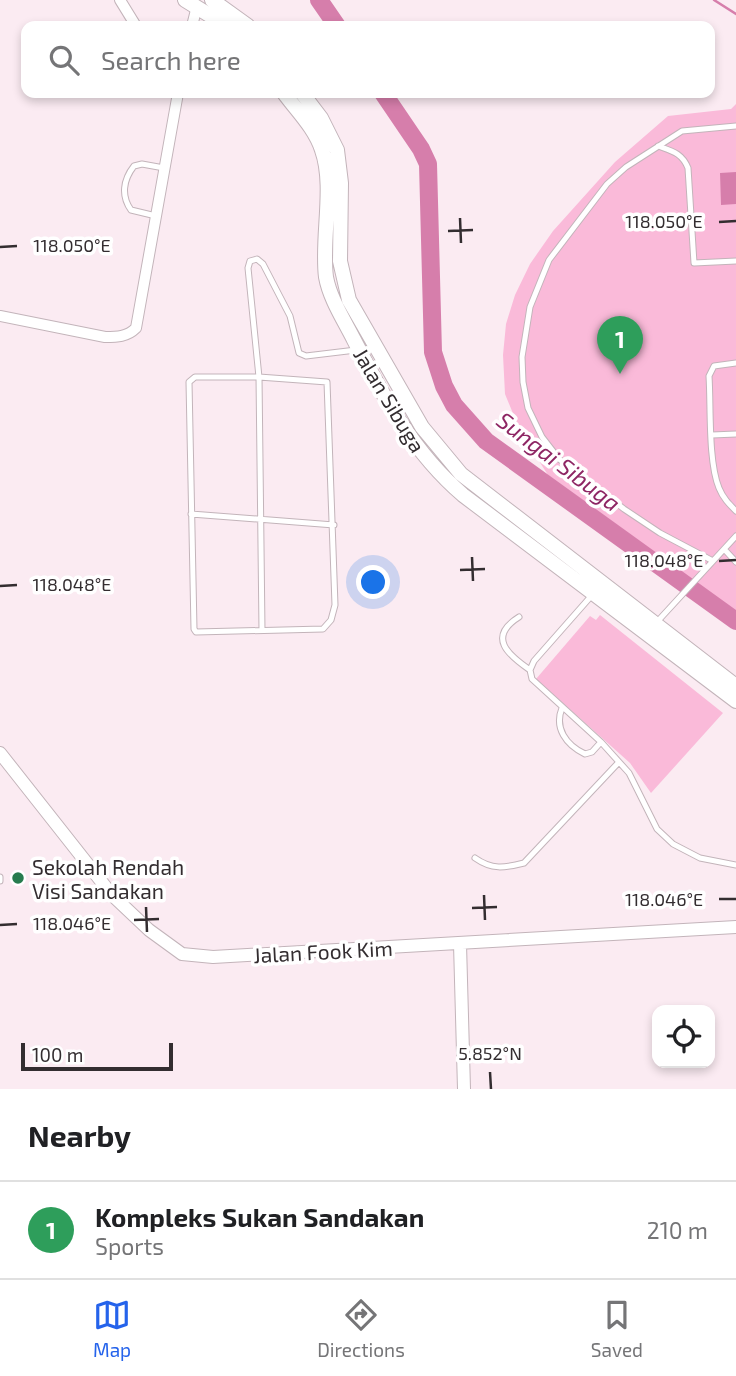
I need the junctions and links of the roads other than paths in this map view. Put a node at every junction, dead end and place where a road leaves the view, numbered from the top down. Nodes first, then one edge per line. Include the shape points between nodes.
1 (120, 0) edge
2 (212, 0) edge
3 (191, 3) edge
4 (133, 21) edge
5 (192, 21) edge
6 (219, 21) edge
7 (241, 21) edge
8 (177, 98) edge
9 (288, 98) edge
10 (306, 98) edge
11 (736, 126) edge
12 (658, 146) junction
13 (164, 168) junction
14 (156, 216) junction
15 (736, 261) edge
16 (0, 316) edge
17 (359, 350) junction
18 (736, 363) edge
19 (259, 377) junction
20 (736, 434) edge
21 (712, 435) junction
22 (736, 511) edge
23 (191, 514) junction
24 (260, 518) junction
25 (334, 525) junction
26 (736, 536) edge
27 (724, 549) junction
28 (713, 561) junction
29 (736, 562) edge
30 (593, 594) junction
31 (519, 617) dead end
32 (656, 624) junction
33 (262, 630) junction
34 (530, 670) junction
35 (736, 686) edge
36 (736, 701) edge
37 (562, 708) junction
38 (601, 742) junction
39 (0, 753) edge
40 (620, 762) junction
41 (475, 858) dead end
42 (736, 865) edge
43 (736, 927) edge
44 (460, 944) junction
45 (464, 1089) edge

1 - 4 street
2 - 7 main road
3 - 5 street
3 - 6 main road
8 - 13 street
9 - 17 main road, Jalan Sibuga via 323,152 327,278
10 - 32 main road, Jalan Sibuga via 337,150 340,261 349,300 422,427 461,474
11 - 12 lane via 682,131
12 - 15 lane via 677,152 688,168 694,262
12 - 28 lane via 607,184 549,260 530,307 523,382 537,427 559,458 642,521
13 - 14 street
13 - 14 lane via 134,166 124,192 131,210
14 - 16 street via 139,318 130,334 105,337
17 - 19 lane via 299,353 290,316 263,264 253,259 248,268
17 - 30 main road, Jalan Sibuga via 398,421 437,472
18 - 21 lane via 714,366 709,376
19 - 23 lane via 195,377 189,382
19 - 24 lane
19 - 25 lane via 327,382
20 - 21 lane
21 - 22 lane via 718,486
23 - 24 lane
23 - 33 lane via 194,629
24 - 25 lane
24 - 33 lane
25 - 33 lane via 335,605 327,626
26 - 27 lane
27 - 28 lane
27 - 29 lane
28 - 32 lane
30 - 34 lane
30 - 36 main road, Jalan Sibuga
31 - 34 lane via 503,632 502,641 511,657
32 - 35 main road, Jalan Sibuga
34 - 37 lane via 532,680
37 - 38 lane
37 - 38 lane via 559,727 576,750 592,752
38 - 40 lane
39 - 44 street, Jalan Fook Kim via 112,895 181,954 214,957
40 - 41 lane via 524,863 487,867
40 - 42 lane via 657,829 673,844 700,858
43 - 44 street, Jalan Fook Kim
44 - 45 street

